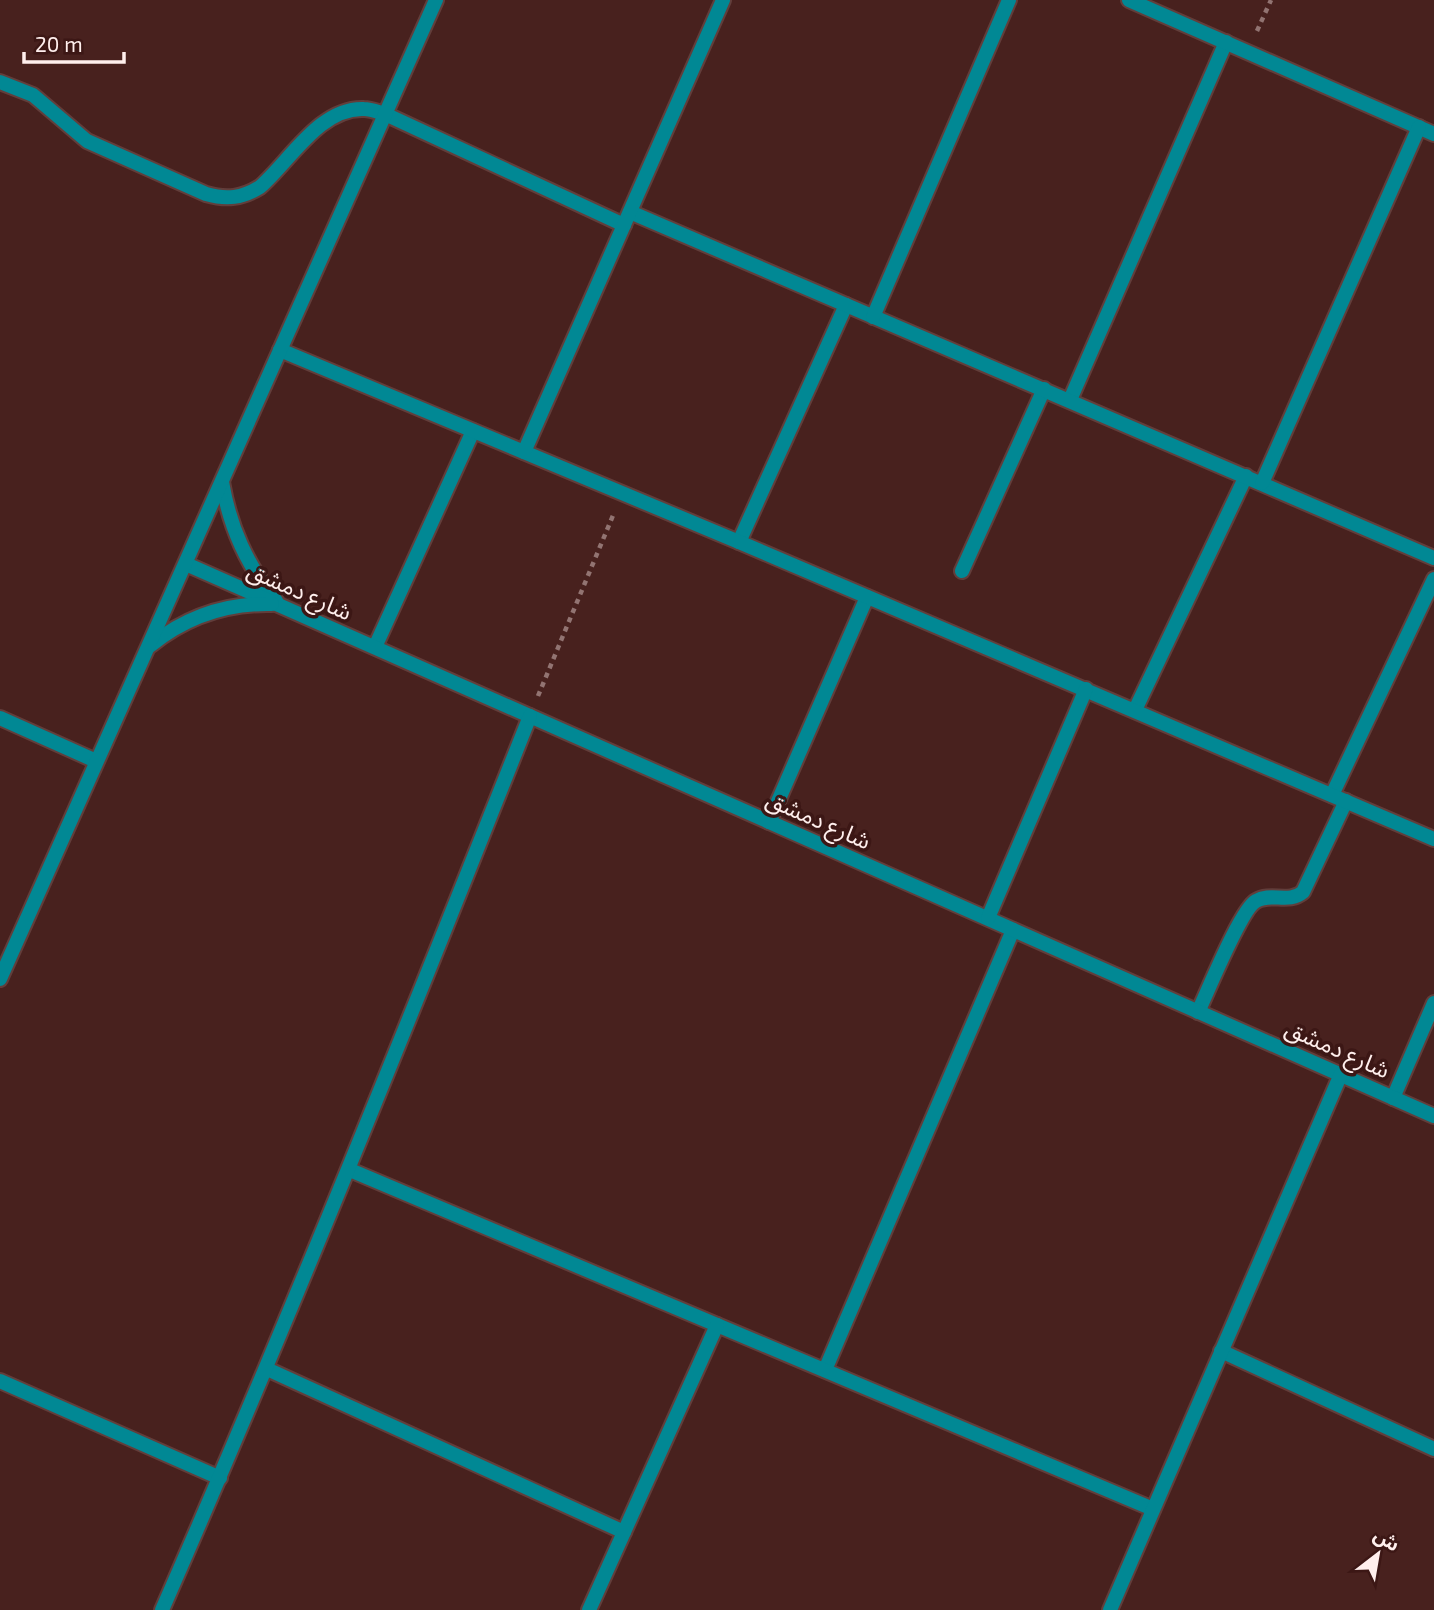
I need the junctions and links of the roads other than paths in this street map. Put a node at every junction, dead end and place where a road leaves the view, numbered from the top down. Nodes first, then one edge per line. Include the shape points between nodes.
1 (436, 0) edge
2 (723, 0) edge
3 (1009, 0) edge
4 (1129, 0) edge
5 (1226, 42) junction
6 (0, 82) edge
7 (385, 114) junction
8 (1419, 127) junction
9 (1434, 134) edge
10 (627, 219) junction
11 (846, 305) junction
12 (873, 317) junction
13 (280, 350) junction
14 (1044, 390) junction
15 (1070, 400) junction
16 (473, 431) junction
17 (524, 452) junction
18 (1246, 476) junction
19 (222, 482) junction
20 (1262, 483) junction
21 (738, 542) junction
22 (1434, 558) edge
23 (186, 564) junction
24 (962, 571) dead end
25 (1434, 579) edge
26 (867, 597) junction
27 (279, 605) junction
28 (148, 648) junction
29 (375, 648) junction
30 (1086, 689) junction
31 (1135, 710) junction
32 (530, 716) junction
33 (0, 718) edge
34 (96, 761) junction
35 (1332, 795) junction
36 (1346, 801) junction
37 (769, 822) junction
38 (1434, 839) edge
39 (988, 918) junction
40 (1013, 930) junction
41 (0, 979) edge
42 (1434, 1003) edge
43 (1198, 1012) junction
44 (1341, 1074) junction
45 (1393, 1097) junction
46 (1434, 1116) edge
47 (349, 1170) junction
48 (717, 1325) junction
49 (1221, 1351) junction
50 (267, 1369) junction
51 (825, 1370) junction
52 (0, 1381) edge
53 (1434, 1449) edge
54 (220, 1478) junction
55 (1153, 1509) junction
56 (624, 1532) junction
57 (162, 1610) edge
58 (589, 1610) edge
59 (1110, 1610) edge

1 - 7 street
2 - 10 street
3 - 12 street
4 - 5 street
5 - 8 street
5 - 15 street
6 - 7 street via 33,95 87,141 220,198 234,198 260,187 326,120 345,110 365,108
7 - 10 street
7 - 13 street
8 - 9 street
8 - 20 street
10 - 11 street
10 - 17 street
11 - 12 street
11 - 21 street
12 - 14 street
13 - 16 street
13 - 19 street
14 - 15 street
14 - 24 street
15 - 18 street
16 - 17 street
16 - 29 street
17 - 21 street
18 - 20 street
18 - 31 street
19 - 23 street
19 - 27 street via 235,535 254,572
20 - 22 street
21 - 26 street
23 - 27 street, شارع دمشق
23 - 28 street
25 - 35 street
26 - 30 street
26 - 37 street
27 - 28 street via 222,608 170,630
27 - 29 street, شارع دمشق
28 - 34 street
29 - 32 street, شارع دمشق
30 - 31 street
30 - 39 street
31 - 35 street
32 - 37 street, شارع دمشق
32 - 47 street
33 - 34 street
34 - 41 street
35 - 36 street
36 - 38 street
36 - 43 street via 1303,892 1292,898 1263,898 1247,910
37 - 39 street, شارع دمشق
39 - 40 street, شارع دمشق
40 - 43 street, شارع دمشق
40 - 51 street
42 - 45 street
43 - 44 street, شارع دمشق
44 - 45 street, شارع دمشق
44 - 49 street
45 - 46 street, شارع دمشق
47 - 48 street
47 - 50 street
48 - 51 street
48 - 56 street
49 - 53 street
49 - 55 street
50 - 54 street
50 - 56 street
51 - 55 street
52 - 54 street
54 - 57 street
55 - 59 street
56 - 58 street

